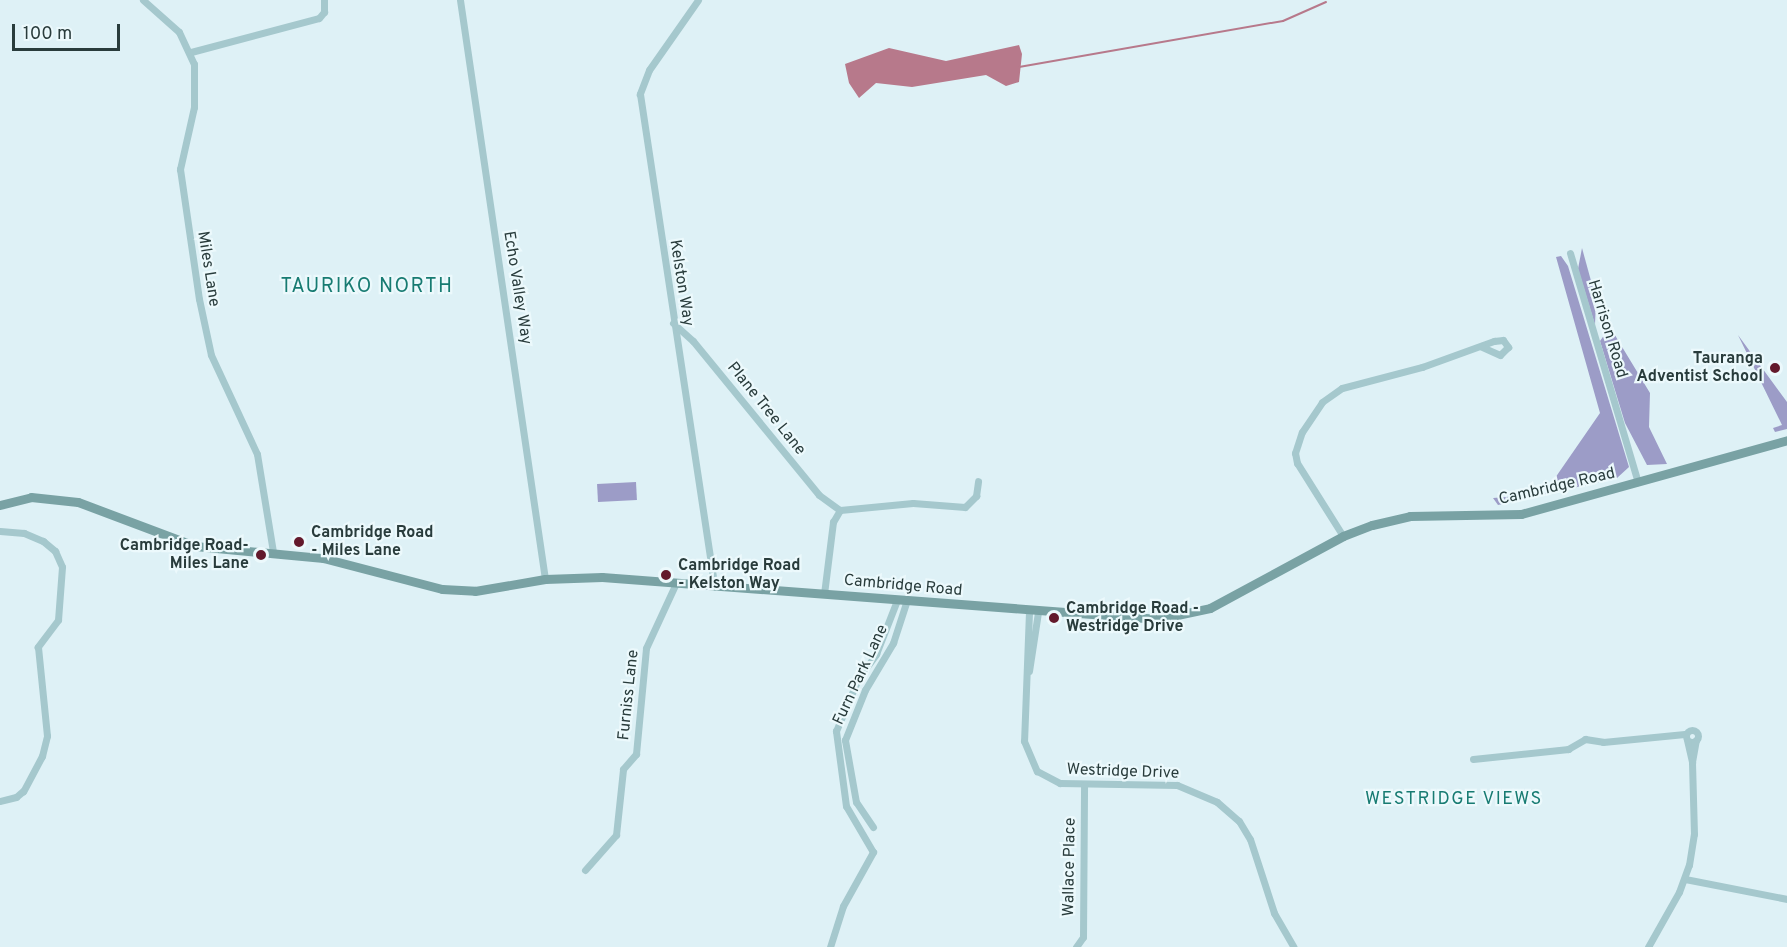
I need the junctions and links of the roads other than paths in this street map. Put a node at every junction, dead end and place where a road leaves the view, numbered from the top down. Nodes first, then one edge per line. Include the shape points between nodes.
1 (143, 0) edge
2 (324, 0) edge
3 (460, 0) edge
4 (698, 0) edge
5 (191, 52) junction
6 (1570, 253) dead end
7 (673, 323) junction
8 (1482, 347) dead end
9 (1787, 440) edge
10 (978, 481) dead end
11 (1638, 482) junction
12 (0, 505) edge
13 (840, 510) junction
14 (0, 531) edge
15 (1342, 536) junction
16 (273, 552) junction
17 (545, 579) junction
18 (676, 583) junction
19 (714, 586) junction
20 (824, 594) junction
21 (902, 600) junction
22 (1034, 612) junction
23 (1686, 737) junction
24 (1696, 741) junction
25 (1473, 759) dead end
26 (1692, 762) junction
27 (1084, 784) junction
28 (0, 801) edge
29 (873, 827) dead end
30 (585, 870) dead end
31 (1685, 879) junction
32 (1787, 899) edge
33 (830, 947) edge
34 (1076, 947) edge
35 (1294, 947) edge
36 (1648, 947) edge

1 - 5 street, Miles Lane via 165,16
2 - 5 street via 320,18
3 - 17 street, Echo Valley Way
4 - 7 street, Kelston Way via 649,70 640,94
5 - 16 street, Miles Lane via 196,93 180,169 199,299 211,356 257,454
6 - 11 street, Harrison Road
7 - 13 street, Plane Tree Lane via 693,341 819,495
7 - 19 street, Kelston Way
8 - 15 street via 1342,388 1322,402 1302,432 1295,453 1297,464
9 - 11 main road, Cambridge Road
10 - 13 street via 971,504 959,508 913,503
11 - 15 main road, Cambridge Road via 1521,514 1410,516
12 - 16 main road, Cambridge Road via 31,496 57,498 78,502 195,546
13 - 20 street via 832,522
14 - 28 street via 24,533 44,541 55,551 62,567 58,620 38,647 47,736 42,756 19,796
15 - 22 main road, Cambridge Road via 1223,602 1189,616 1135,619
16 - 17 main road, Cambridge Road via 334,560 442,590 486,590
17 - 18 main road, Cambridge Road via 602,577
18 - 19 main road, Cambridge Road
18 - 30 street, Furniss Lane via 646,648 636,753 623,769 616,835
19 - 20 main road, Cambridge Road
20 - 21 main road, Cambridge Road
21 - 22 main road, Cambridge Road
21 - 29 street, Furn Park Lane via 893,643 865,690 845,740 856,802
21 - 33 street via 876,654 858,679 836,731 846,806 873,852 843,906
22 - 27 street, Westridge Drive via 1024,741 1028,757 1037,771 1052,781
23 - 24 street
23 - 24 street via 1695,730
23 - 25 street via 1603,742 1585,739 1568,749
23 - 26 street
24 - 26 street
26 - 31 street via 1694,834
27 - 34 street, Wallace Place via 1083,937
27 - 35 street, Westridge Drive via 1177,785 1217,802 1239,821 1250,839 1274,913
31 - 32 street
31 - 36 street

